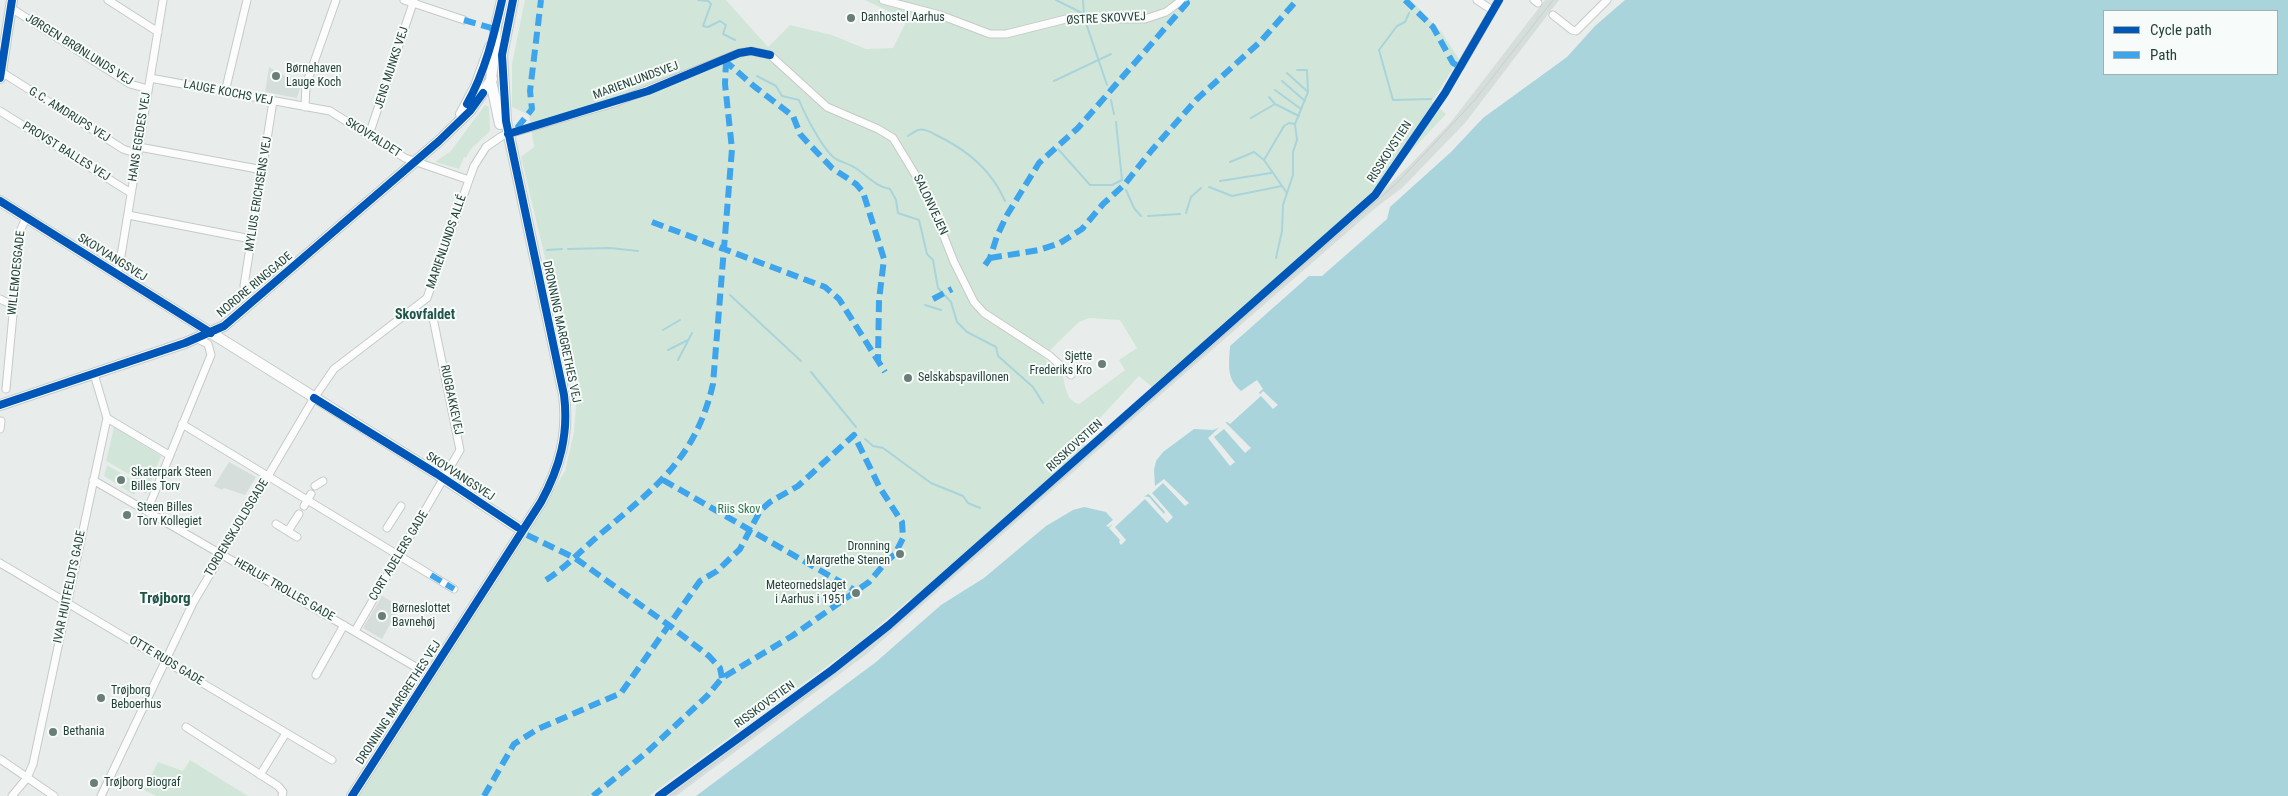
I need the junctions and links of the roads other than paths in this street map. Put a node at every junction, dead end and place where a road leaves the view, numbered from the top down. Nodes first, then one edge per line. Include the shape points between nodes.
1 (108, 0) edge
2 (163, 0) edge
3 (247, 0) edge
4 (336, 0) edge
5 (404, 0) edge
6 (502, 0) edge
7 (513, 0) edge
8 (883, 0) edge
9 (1182, 0) edge
10 (1477, 0) edge
11 (1499, 0) edge
12 (1607, 0) edge
13 (414, 2) edge
14 (12, 4) edge
15 (1492, 10) junction
16 (1553, 15) dead end
17 (464, 20) dead end
18 (496, 26) junction
19 (158, 32) junction
20 (502, 55) junction
21 (770, 55) joint
22 (1460, 67) dead end
23 (0, 74) edge
24 (150, 78) junction
25 (491, 81) junction
26 (148, 89) junction
27 (225, 92) junction
28 (483, 93) junction
29 (494, 94) junction
30 (273, 101) junction
31 (305, 107) junction
32 (0, 111) edge
33 (456, 124) junction
34 (369, 135) junction
35 (505, 135) junction
36 (138, 151) junction
37 (415, 162) junction
38 (262, 170) junction
39 (469, 180) junction
40 (131, 193) junction
41 (0, 201) edge
42 (128, 215) junction
43 (26, 218) junction
44 (251, 239) junction
45 (116, 273) junction
46 (244, 286) dead end
47 (0, 299) edge
48 (14, 306) junction
49 (433, 318) dead end
50 (211, 333) junction
51 (198, 339) junction
52 (94, 374) junction
53 (1071, 374) dead end
54 (6, 389) dead end
55 (314, 398) junction
56 (0, 405) edge
57 (107, 418) junction
58 (182, 424) junction
59 (170, 455) junction
60 (268, 476) junction
61 (93, 480) junction
62 (444, 480) junction
63 (324, 481) dead end
64 (315, 486) dead end
65 (401, 506) dead end
66 (147, 511) junction
67 (299, 514) dead end
68 (276, 524) dead end
69 (517, 527) junction
70 (387, 528) dead end
71 (288, 531) junction
72 (297, 537) dead end
73 (221, 554) junction
74 (399, 556) junction
75 (0, 563) edge
76 (454, 589) dead end
77 (67, 603) junction
78 (344, 625) junction
79 (354, 632) junction
80 (165, 660) junction
81 (414, 666) dead end
82 (316, 675) dead end
83 (186, 727) dead end
84 (286, 733) junction
85 (0, 759) edge
86 (332, 760) dead end
87 (260, 775) junction
88 (27, 778) junction
89 (12, 796) edge
90 (54, 796) edge
91 (101, 796) edge
92 (282, 796) edge
93 (344, 796) edge
94 (352, 796) edge

1 - 19 street
2 - 19 street, HANS EGEDES VEJ
3 - 27 street
4 - 31 street via 306,84
5 - 13 street
6 - 18 street
7 - 20 street
8 - 9 street, ØSTRE SKOVVEJ via 940,15 990,34 1023,31 1066,19 1145,19 1166,12
10 - 15 street
11 - 15 street
12 - 16 street via 1576,31
13 - 17 street
13 - 34 street, JENS MUNKS VEJ
14 - 23 street
14 - 26 street, JØRGEN BRØNLUNDS VEJ via 130,84
15 - 22 street
18 - 25 street, DRONNING MARGRETHES VEJ
18 - 33 street, NORDRE RINGGADE via 476,86
19 - 24 street, HANS EGEDES VEJ
20 - 25 street, NORDRE RINGGADE
20 - 35 street, DRONNING MARGRETHES VEJ
21 - 35 street, MARIENLUNDSVEJ via 751,51 739,53 648,91
21 - 53 street, SALONVEJEN via 827,107 893,138 927,194 974,302 984,313 1050,356
23 - 36 street, G.C. AMDRUPS VEJ via 123,149
24 - 26 street, HANS EGEDES VEJ
24 - 27 street, LAUGE KOCHS VEJ
25 - 28 street, NORDRE RINGGADE
25 - 29 street, DRONNING MARGRETHES VEJ
26 - 36 street, HANS EGEDES VEJ
27 - 30 street, LAUGE KOCHS VEJ
28 - 29 street
28 - 33 street, NORDRE RINGGADE
29 - 35 street, DRONNING MARGRETHES VEJ
30 - 31 street, LAUGE KOCHS VEJ
30 - 38 street, MYLIUS ERICHSENS VEJ
31 - 34 street, SKOVFALDET via 330,112
32 - 40 street, PROVST BALLES VEJ
33 - 37 street, NORDRE RINGGADE
34 - 37 street, SKOVFALDET
35 - 39 street, MARIENLUNDS ALLÉ via 483,151
35 - 69 street, DRONNING MARGRETHES VEJ via 558,396 559,418 551,466
35 - 94 street, DRONNING MARGRETHES VEJ via 564,395 564,445 555,474 541,502
36 - 38 street, G.C. AMDRUPS VEJ
36 - 40 street, HANS EGEDES VEJ
37 - 39 street, SKOVFALDET
37 - 50 street, NORDRE RINGGADE via 237,317
38 - 44 street, MYLIUS ERICHSENS VEJ
39 - 55 street, MARIENLUNDS ALLÉ via 427,298 334,369
40 - 42 street, HANS EGEDES VEJ
41 - 43 street, SKOVVANGSVEJ
42 - 44 street
42 - 45 street, HANS EGEDES VEJ
43 - 45 street, SKOVVANGSVEJ
43 - 48 street, WILLEMOESGADE via 21,228
44 - 46 street, MYLIUS ERICHSENS VEJ
45 - 50 street, SKOVVANGSVEJ
47 - 48 street
48 - 54 street, WILLEMOESGADE
49 - 62 street, RUGBAKKEVEJ via 460,445 459,455
50 - 51 street, NORDRE RINGGADE
50 - 55 street, SKOVVANGSVEJ
51 - 52 street, NORDRE RINGGADE
51 - 58 street via 210,347 211,355
52 - 56 street, NORDRE RINGGADE
52 - 57 street, IVAR HUITFELDTS GADE
55 - 60 street, TORDENSKJOLDSGADE
55 - 62 street, SKOVVANGSVEJ
57 - 59 street
57 - 61 street, IVAR HUITFELDTS GADE
58 - 59 street
58 - 60 street
59 - 66 street
60 - 73 street, TORDENSKJOLDSGADE
60 - 74 street via 380,540
61 - 66 street, HERLUF TROLLES GADE
61 - 77 street, IVAR HUITFELDTS GADE
62 - 69 street, SKOVVANGSVEJ
62 - 74 street, CORT ADELERS GADE
63 - 64 street
65 - 70 street
66 - 73 street, HERLUF TROLLES GADE
67 - 71 street
68 - 71 street
69 - 93 street, DRONNING MARGRETHES VEJ
71 - 72 street
73 - 78 street, HERLUF TROLLES GADE
73 - 80 street, TORDENSKJOLDSGADE
74 - 76 street
74 - 79 street, CORT ADELERS GADE
75 - 77 street, OTTE RUDS GADE
77 - 80 street, OTTE RUDS GADE
77 - 88 street, IVAR HUITFELDTS GADE via 33,764
78 - 79 street, HERLUF TROLLES GADE
78 - 82 street, HERLUF TROLLES GADE
79 - 81 street, HERLUF TROLLES GADE
80 - 84 street, OTTE RUDS GADE
80 - 91 street, TORDENSKJOLDSGADE
83 - 87 street
84 - 86 street, OTTE RUDS GADE
84 - 87 street
85 - 88 street
87 - 92 street via 278,786
88 - 89 street, IVAR HUITFELDTS GADE
88 - 90 street

